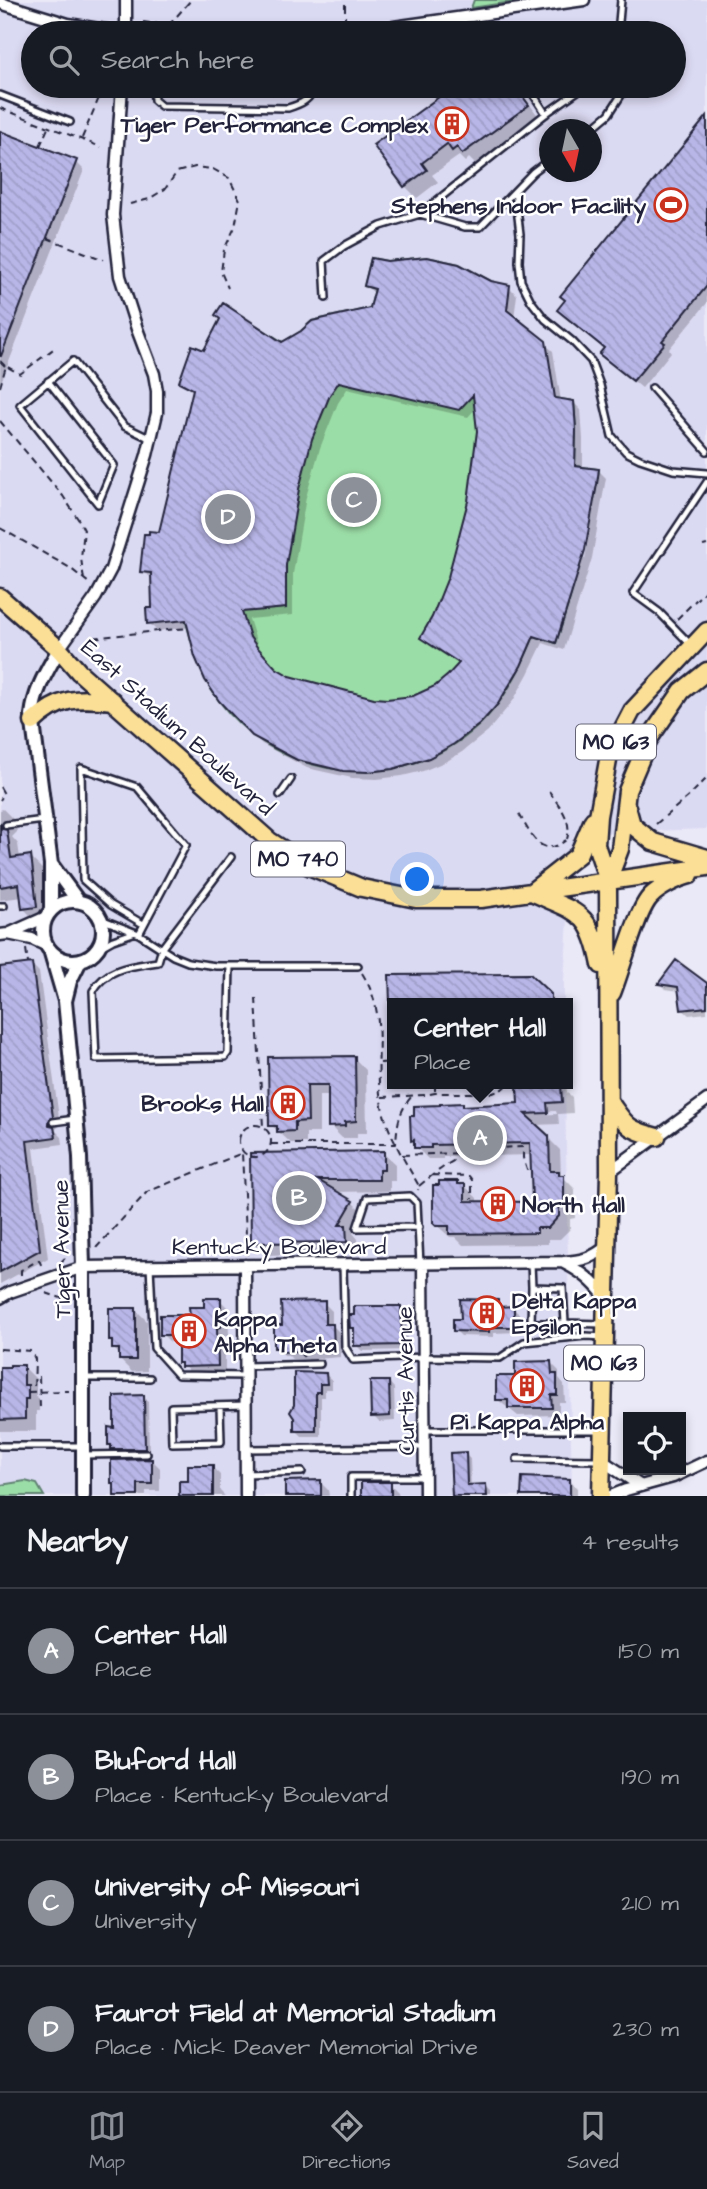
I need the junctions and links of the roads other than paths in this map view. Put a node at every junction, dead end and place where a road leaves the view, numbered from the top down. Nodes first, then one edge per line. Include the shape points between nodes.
1 (126, 0) edge
2 (584, 0) edge
3 (621, 0) edge
4 (0, 3) edge
5 (58, 21) edge
6 (125, 21) edge
7 (436, 21) edge
8 (619, 21) edge
9 (0, 96) edge
10 (121, 98) edge
11 (154, 98) edge
12 (308, 98) edge
13 (536, 98) edge
14 (568, 98) edge
15 (619, 98) edge
16 (546, 114) junction
17 (602, 120) edge
18 (70, 122) dead end
19 (539, 167) edge
20 (514, 191) junction
21 (420, 214) junction
22 (326, 298) dead end
23 (48, 381) junction
24 (652, 388) dead end
25 (151, 439) junction
26 (707, 451) edge
27 (707, 473) edge
28 (707, 482) edge
29 (0, 597) edge
30 (707, 631) edge
31 (692, 646) junction
32 (59, 649) junction
33 (707, 671) edge
34 (113, 701) junction
35 (33, 722) junction
36 (291, 779) dead end
37 (280, 795) dead end
38 (601, 800) junction
39 (626, 803) junction
40 (44, 820) junction
41 (6, 825) dead end
42 (231, 858) dead end
43 (707, 859) edge
44 (51, 864) junction
45 (707, 868) edge
46 (608, 881) junction
47 (530, 892) junction
48 (78, 901) junction
49 (48, 914) junction
50 (101, 919) junction
51 (143, 924) junction
52 (136, 933) junction
53 (4, 934) edge
54 (162, 948) junction
55 (48, 949) junction
56 (97, 949) junction
57 (80, 961) junction
58 (230, 966) junction
59 (358, 967) road end
60 (65, 1001) junction
61 (608, 1002) junction
62 (707, 1100) edge
63 (609, 1101) junction
64 (76, 1119) junction
65 (53, 1122) dead end
66 (657, 1137) junction
67 (609, 1172) junction
68 (419, 1227) junction
69 (607, 1246) junction
70 (246, 1261) junction
71 (563, 1262) junction
72 (531, 1263) junction
73 (344, 1265) junction
74 (421, 1265) junction
75 (150, 1266) junction
76 (83, 1267) junction
77 (531, 1287) junction
78 (0, 1296) edge
79 (606, 1297) junction
80 (565, 1323) junction
81 (605, 1331) junction
82 (424, 1357) junction
83 (320, 1364) dead end
84 (246, 1371) junction
85 (83, 1378) junction
86 (150, 1378) dead end
87 (246, 1405) junction
88 (220, 1406) junction
89 (424, 1430) junction
90 (602, 1430) junction
91 (0, 1446) edge
92 (424, 1447) junction
93 (246, 1449) junction
94 (83, 1450) junction
95 (147, 1454) dead end
96 (517, 1459) dead end
97 (601, 1460) junction
98 (707, 1461) edge
99 (302, 1472) dead end
100 (246, 1474) junction
101 (425, 1477) junction
102 (641, 1486) junction
103 (83, 1496) edge
104 (246, 1496) edge
105 (351, 1496) edge
106 (425, 1496) edge
107 (601, 1496) edge
108 (611, 1496) edge

1 - 6 street
2 - 7 street
3 - 8 lane
4 - 5 street
9 - 18 lane
10 - 25 street via 113,215 120,276 158,391
11 - 12 lane via 161,106 288,108
13 - 16 lane
14 - 16 lane
15 - 17 lane
16 - 21 lane
19 - 20 lane
20 - 21 lane via 480,226
20 - 27 lane via 521,281 545,318 591,361 612,436 640,459 673,470
21 - 22 lane via 381,226 324,261
23 - 23 lane via 20,405 98,505 114,465
23 - 25 lane via 73,360 124,426
24 - 26 lane
25 - 32 street via 104,584
28 - 31 lane via 633,593
29 - 32 main road, East Stadium Boulevard / MO 740
30 - 31 main road, MO 163
31 - 38 main road, MO 163 via 632,711 609,755
32 - 34 main road, East Stadium Boulevard / MO 740
32 - 35 street via 34,698
33 - 39 main road, MO 163 via 682,691 649,739
34 - 35 main road via 66,700
34 - 47 main road, East Stadium Boulevard / MO 740 via 270,841 333,877 416,899 481,899
35 - 40 street
36 - 37 lane
38 - 46 main road, MO 163 via 596,845
38 - 47 main road via 578,855
39 - 43 main road via 632,825 653,842
39 - 46 main road, MO 163 via 620,849
40 - 41 lane
40 - 44 street
42 - 54 lane
44 - 48 street
44 - 49 street
45 - 46 main road, East Stadium Boulevard / MO 740
45 - 61 main road via 650,896
46 - 47 main road, East Stadium Boulevard / MO 740
46 - 61 main road, MO 163
47 - 61 main road via 578,913 588,923 596,938
48 - 49 street via 68,901
48 - 50 street
49 - 53 street
49 - 55 street via 42,926
50 - 52 lane
50 - 56 street via 102,940
51 - 51 lane via 82,880 81,768 137,787 187,845
51 - 52 lane
52 - 54 lane
52 - 56 lane
53 - 55 street via 32,939
54 - 58 lane via 188,962
54 - 58 lane via 158,962 123,968 98,982 93,991 96,1059 225,1057
55 - 57 street via 60,959
55 - 60 street, Tiger Avenue
56 - 57 street
57 - 60 street, Tiger Avenue
58 - 59 lane
60 - 64 street, Tiger Avenue
61 - 63 main road, MO 163
62 - 66 street
63 - 66 main road via 633,1131
63 - 67 main road, MO 163
64 - 65 lane
64 - 76 street, Tiger Avenue
66 - 67 street
67 - 69 main road, MO 163
68 - 68 lane via 369,1228 357,1228 367,1198 410,1196 418,1203
68 - 74 lane
69 - 71 street, Kentucky Boulevard via 585,1261
69 - 79 main road, MO 163
70 - 73 street, Kentucky Boulevard
70 - 75 street, Kentucky Boulevard
70 - 84 street
71 - 72 street, Kentucky Boulevard
71 - 79 street via 582,1272
72 - 74 street, Kentucky Boulevard
72 - 77 lane
73 - 74 street, Kentucky Boulevard
73 - 82 lane via 345,1348 353,1360
74 - 82 street, Curtis Avenue
75 - 76 street, Kentucky Boulevard
75 - 84 lane via 154,1348 178,1375
76 - 78 street, Kentucky Boulevard
76 - 85 street, Tiger Avenue
77 - 80 lane via 563,1288
77 - 80 lane via 531,1323
79 - 81 main road, MO 163
80 - 81 lane
81 - 82 lane via 524,1342 500,1358
81 - 90 main road, MO 163
82 - 89 street, Curtis Avenue
83 - 84 lane
84 - 87 street
85 - 86 lane
85 - 94 street, Tiger Avenue
87 - 88 lane
87 - 93 street
88 - 88 lane via 171,1407 173,1443 221,1442
89 - 90 lane
89 - 92 street, Curtis Avenue
90 - 97 main road, MO 163
91 - 94 lane
92 - 93 lane
92 - 101 street, Curtis Avenue
93 - 100 street
94 - 95 lane
94 - 103 street, Tiger Avenue
96 - 97 lane
97 - 102 street
97 - 107 main road, MO 163
98 - 102 street
99 - 100 lane
100 - 104 street
101 - 105 lane via 351,1477
101 - 106 street, Curtis Avenue
102 - 108 street

